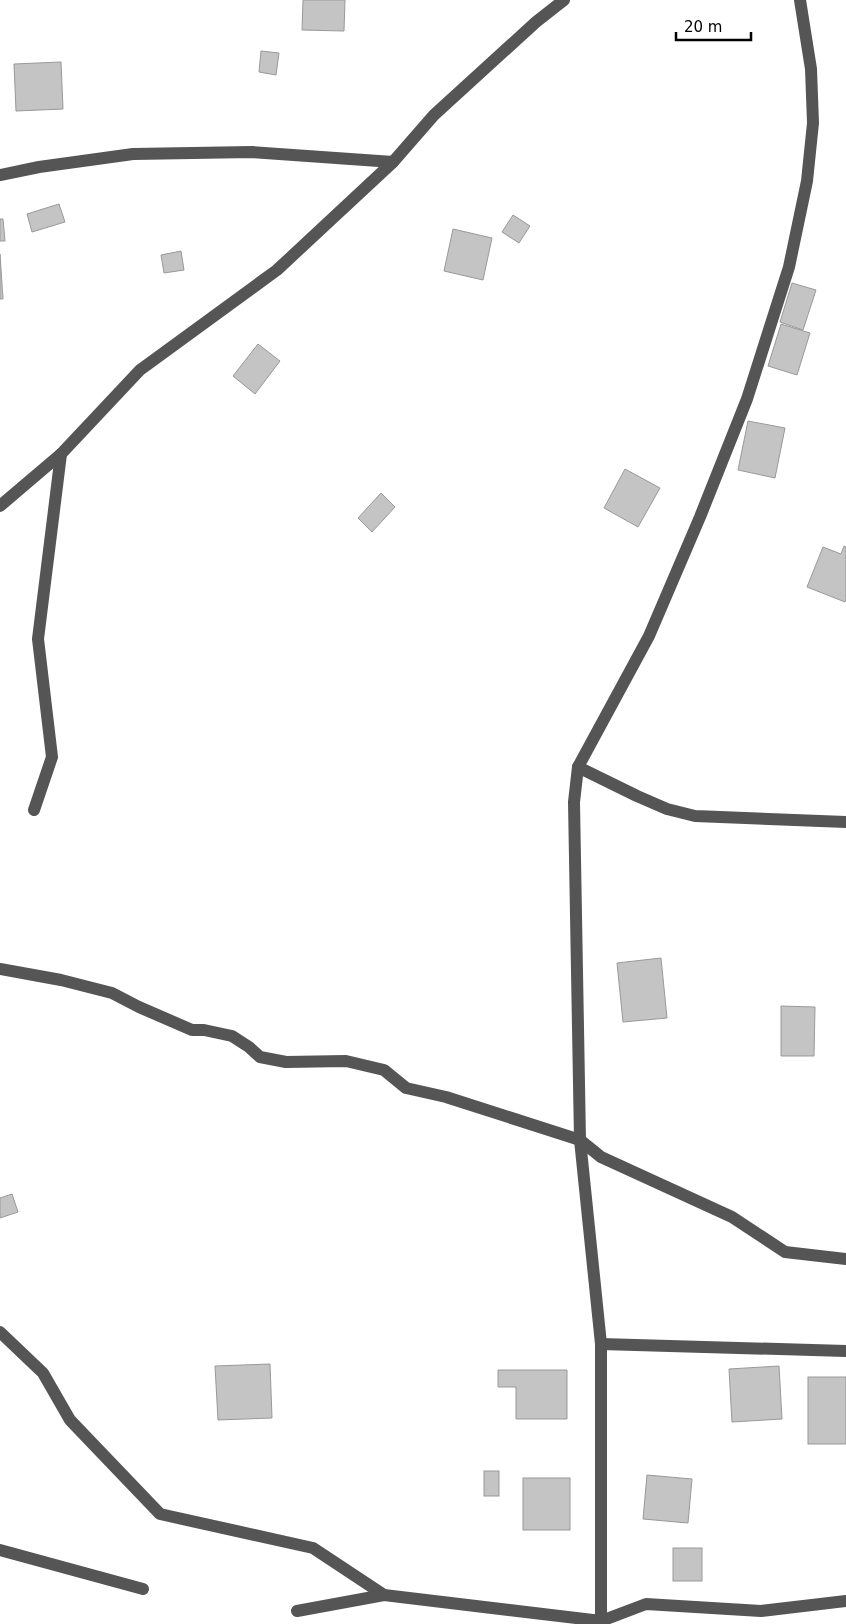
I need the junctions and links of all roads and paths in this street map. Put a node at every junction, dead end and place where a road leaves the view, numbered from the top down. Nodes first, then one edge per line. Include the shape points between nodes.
1 (564, 0) edge
2 (800, 0) edge
3 (393, 162) junction
4 (0, 176) edge
5 (61, 454) junction
6 (0, 506) edge
7 (578, 767) junction
8 (34, 810) dead end
9 (846, 822) edge
10 (0, 969) edge
11 (580, 1140) junction
12 (846, 1259) edge
13 (0, 1332) edge
14 (601, 1344) junction
15 (846, 1350) edge
16 (0, 1550) edge
17 (143, 1588) dead end
18 (384, 1595) junction
19 (846, 1601) edge
20 (297, 1611) dead end
21 (602, 1622) edge

1 - 3 street via 434,115
2 - 7 street via 811,69 813,122 807,181 789,267 747,399 700,517 649,636
3 - 4 street via 252,152 133,154 38,167
3 - 5 street via 277,270 140,370
5 - 6 street
5 - 8 street via 38,639 52,757
7 - 9 street via 667,809 696,816
7 - 11 street via 574,802
10 - 11 street via 112,993 192,1030 232,1036 260,1057 286,1062 346,1061 384,1070 406,1088 446,1097
11 - 12 street via 601,1157 732,1218 785,1252
11 - 14 street
13 - 18 street via 43,1373 70,1420 160,1514 313,1548
14 - 15 street
14 - 21 street
16 - 17 street
18 - 20 street
18 - 21 street
19 - 21 street via 761,1611 646,1604

